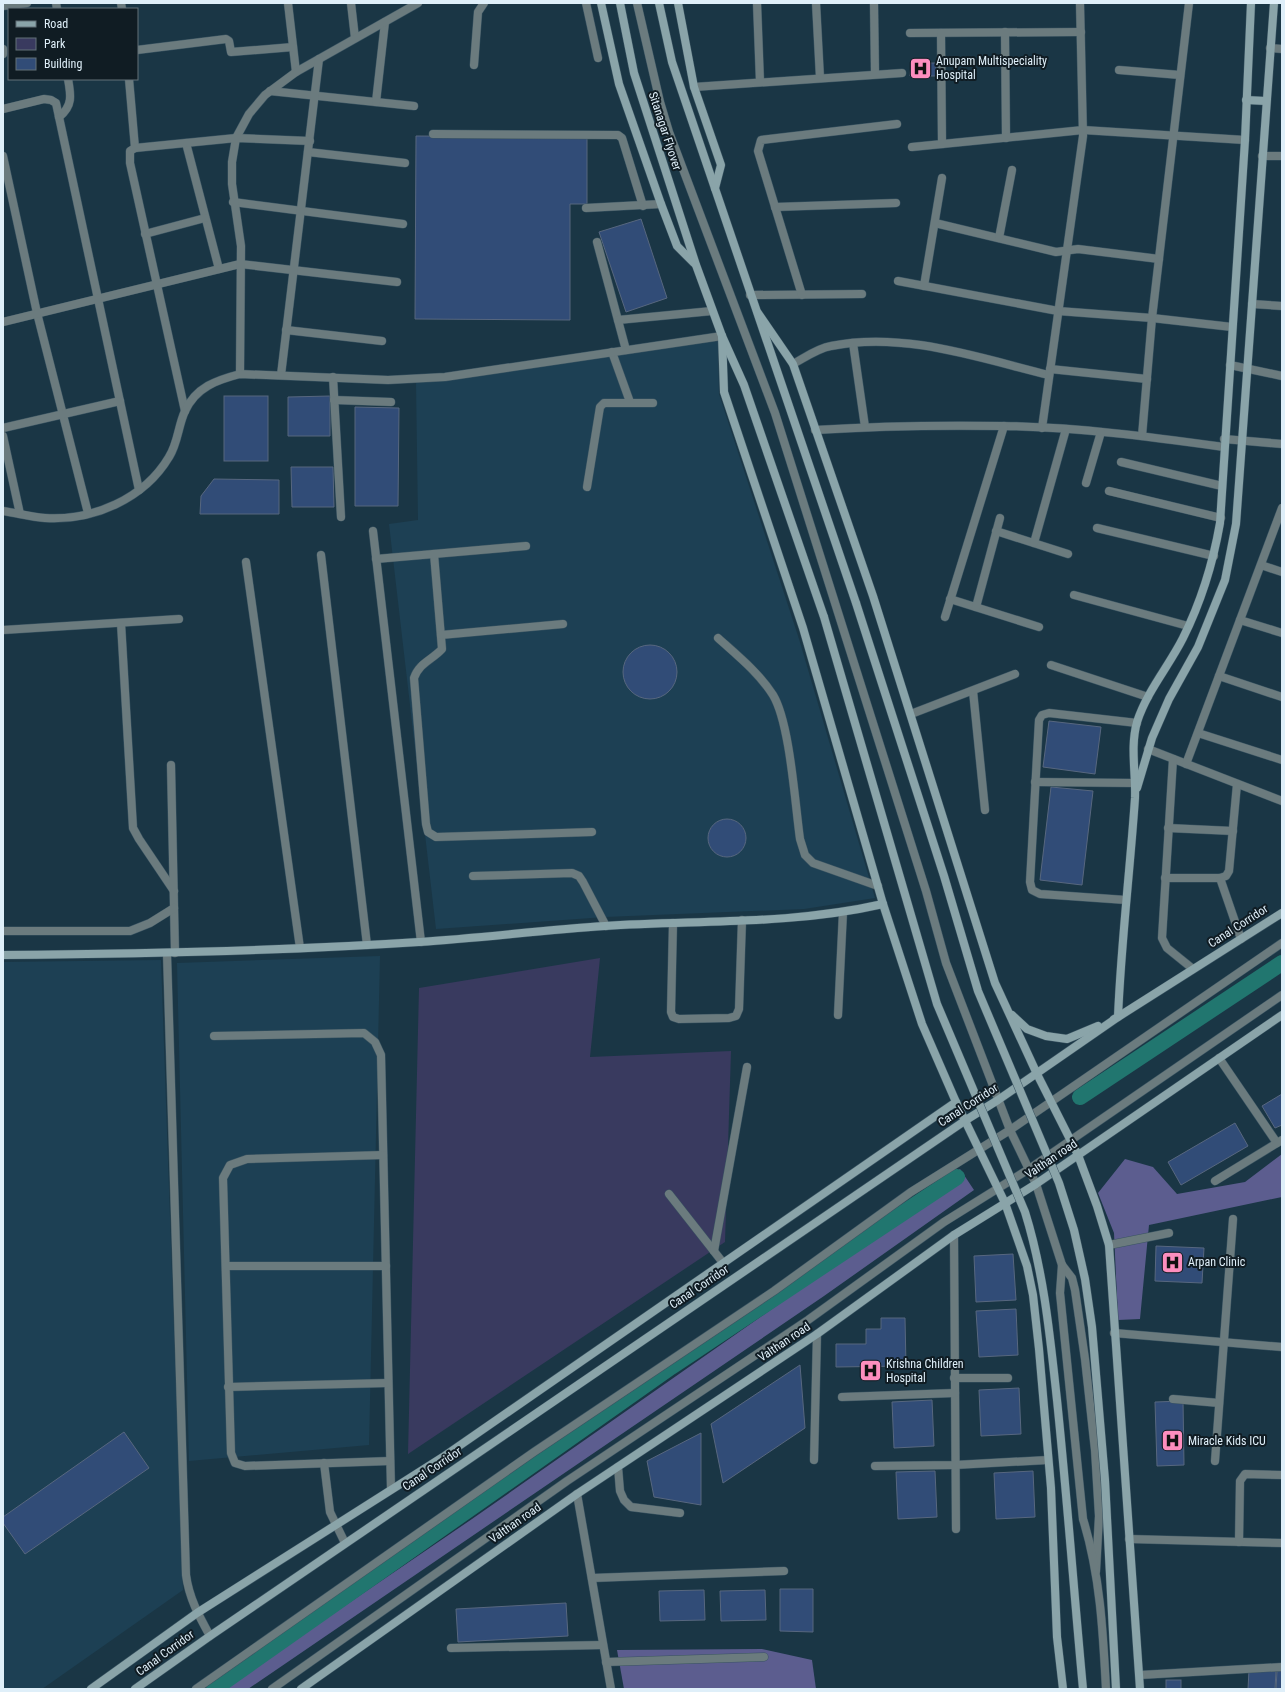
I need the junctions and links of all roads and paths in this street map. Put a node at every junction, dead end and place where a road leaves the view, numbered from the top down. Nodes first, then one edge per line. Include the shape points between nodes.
1 (27, 3) edge
2 (288, 3) edge
3 (351, 3) edge
4 (418, 3) edge
5 (484, 3) edge
6 (586, 3) edge
7 (601, 3) edge
8 (620, 3) edge
9 (637, 3) edge
10 (659, 3) edge
11 (678, 3) edge
12 (757, 3) edge
13 (816, 3) edge
14 (874, 3) edge
15 (1080, 3) edge
16 (1189, 3) edge
17 (1251, 3) edge
18 (1274, 3) edge
19 (410, 5) edge
20 (3, 6) edge
21 (385, 22) junction
22 (1005, 32) junction
23 (1081, 32) junction
24 (941, 33) junction
25 (910, 34) dead end
26 (355, 38) junction
27 (293, 47) junction
28 (1270, 48) junction
29 (1282, 49) edge
30 (3, 50) edge
31 (138, 50) edge
32 (4, 54) edge
33 (605, 57) junction
34 (319, 59) junction
35 (474, 65) dead end
36 (1118, 70) dead end
37 (296, 72) junction
38 (902, 73) dead end
39 (875, 74) junction
40 (1180, 75) junction
41 (820, 78) junction
42 (68, 80) edge
43 (129, 80) edge
44 (760, 82) junction
45 (694, 87) junction
46 (270, 91) junction
47 (315, 96) junction
48 (1246, 100) junction
49 (1266, 101) junction
50 (376, 102) junction
51 (414, 106) dead end
52 (3, 109) edge
53 (59, 117) junction
54 (897, 124) dead end
55 (1083, 130) junction
56 (433, 134) dead end
57 (1172, 136) junction
58 (236, 138) junction
59 (1006, 138) junction
60 (1244, 140) junction
61 (310, 141) junction
62 (186, 143) junction
63 (942, 144) junction
64 (912, 147) dead end
65 (135, 148) junction
66 (308, 152) junction
67 (1262, 156) junction
68 (1282, 156) edge
69 (3, 160) edge
70 (405, 163) dead end
71 (1012, 170) dead end
72 (942, 178) dead end
73 (715, 188) junction
74 (233, 202) junction
75 (896, 203) dead end
76 (661, 204) junction
77 (643, 206) junction
78 (775, 207) junction
79 (586, 208) dead end
80 (301, 210) junction
81 (205, 218) junction
82 (935, 223) junction
83 (403, 224) dead end
84 (145, 234) junction
85 (999, 238) junction
86 (597, 242) dead end
87 (1067, 250) junction
88 (1159, 259) junction
89 (240, 264) junction
90 (696, 265) junction
91 (219, 269) junction
92 (294, 269) junction
93 (898, 281) dead end
94 (397, 282) dead end
95 (156, 284) junction
96 (924, 286) junction
97 (862, 294) dead end
98 (750, 295) junction
99 (802, 295) junction
100 (98, 299) junction
101 (1252, 304) junction
102 (1282, 306) edge
103 (712, 311) junction
104 (1058, 311) junction
105 (37, 313) junction
106 (758, 313) junction
107 (1152, 318) junction
108 (618, 320) junction
109 (3, 322) edge
110 (1232, 327) junction
111 (286, 330) junction
112 (722, 336) junction
113 (382, 341) dead end
114 (853, 343) junction
115 (626, 350) junction
116 (612, 352) junction
117 (793, 364) junction
118 (1230, 366) junction
119 (1247, 368) junction
120 (1050, 372) junction
121 (240, 374) junction
122 (281, 375) junction
123 (1282, 376) edge
124 (333, 377) junction
125 (1147, 378) junction
126 (334, 400) junction
127 (120, 401) junction
128 (391, 402) dead end
129 (630, 402) junction
130 (652, 403) dead end
131 (185, 411) junction
132 (63, 414) junction
133 (1004, 426) junction
134 (865, 427) junction
135 (3, 428) edge
136 (1042, 428) junction
137 (1066, 429) junction
138 (816, 430) junction
139 (1101, 432) junction
140 (3, 436) edge
141 (1142, 436) junction
142 (1242, 440) junction
143 (1224, 443) junction
144 (1282, 444) edge
145 (1121, 462) dead end
146 (1086, 483) dead end
147 (1222, 486) junction
148 (586, 487) dead end
149 (139, 490) junction
150 (1109, 491) dead end
151 (1282, 509) edge
152 (3, 511) edge
153 (88, 513) junction
154 (20, 514) junction
155 (341, 517) dead end
156 (1000, 518) dead end
157 (1220, 518) junction
158 (1097, 528) dead end
159 (373, 531) dead end
160 (996, 531) junction
161 (1034, 543) junction
162 (526, 546) dead end
163 (434, 554) junction
164 (1068, 554) dead end
165 (321, 555) dead end
166 (1214, 556) junction
167 (376, 559) junction
168 (246, 562) dead end
169 (1261, 565) junction
170 (1282, 572) edge
171 (1074, 595) dead end
172 (950, 599) junction
173 (976, 607) junction
174 (945, 617) dead end
175 (179, 619) dead end
176 (1240, 620) junction
177 (120, 623) junction
178 (562, 624) dead end
179 (1188, 626) junction
180 (1039, 627) dead end
181 (3, 630) edge
182 (1282, 633) edge
183 (441, 635) junction
184 (718, 638) dead end
185 (1051, 666) dead end
186 (1015, 674) dead end
187 (1219, 676) junction
188 (973, 691) junction
189 (1282, 696) edge
190 (1148, 697) junction
191 (911, 714) junction
192 (1137, 723) junction
193 (1198, 733) junction
194 (1148, 749) junction
195 (1173, 759) junction
196 (1282, 760) edge
197 (1186, 764) junction
198 (171, 765) dead end
199 (1035, 782) junction
200 (1134, 783) junction
201 (1237, 784) junction
202 (1135, 796) junction
203 (1282, 801) edge
204 (985, 810) dead end
205 (1168, 828) junction
206 (1232, 831) junction
207 (592, 832) dead end
208 (473, 876) dead end
209 (1165, 878) junction
210 (1220, 878) junction
211 (878, 886) junction
212 (174, 891) junction
213 (1126, 900) junction
214 (883, 904) junction
215 (174, 908) junction
216 (843, 912) junction
217 (1282, 912) edge
218 (742, 920) junction
219 (673, 923) junction
220 (606, 926) junction
221 (3, 931) edge
222 (1241, 939) junction
223 (421, 942) junction
224 (1282, 943) edge
225 (367, 945) junction
226 (300, 948) junction
227 (171, 954) junction
228 (3, 955) edge
229 (1193, 969) junction
230 (1282, 995) edge
231 (1008, 1012) junction
232 (838, 1015) dead end
233 (1282, 1016) edge
234 (1118, 1017) junction
235 (214, 1036) dead end
236 (1219, 1058) junction
237 (747, 1067) dead end
238 (1037, 1074) junction
239 (998, 1100) junction
240 (956, 1102) junction
241 (1051, 1102) junction
242 (966, 1120) junction
243 (1010, 1130) junction
244 (1070, 1140) junction
245 (1280, 1141) edge
246 (980, 1149) junction
247 (383, 1154) junction
248 (1078, 1155) junction
249 (1029, 1169) junction
250 (1215, 1181) dead end
251 (1036, 1184) junction
252 (998, 1188) junction
253 (669, 1194) dead end
254 (1005, 1203) junction
255 (1232, 1219) dead end
256 (1169, 1233) dead end
257 (954, 1236) junction
258 (1109, 1245) junction
259 (714, 1251) junction
260 (724, 1264) junction
261 (1062, 1265) junction
262 (226, 1266) junction
263 (386, 1266) junction
264 (1114, 1333) junction
265 (817, 1334) junction
266 (1223, 1342) junction
267 (1282, 1348) edge
268 (954, 1378) junction
269 (1008, 1378) dead end
270 (388, 1383) junction
271 (228, 1387) junction
272 (955, 1393) junction
273 (842, 1397) dead end
274 (1173, 1399) dead end
275 (1219, 1403) junction
276 (814, 1460) dead end
277 (1048, 1460) junction
278 (390, 1461) junction
279 (1214, 1461) dead end
280 (324, 1463) junction
281 (955, 1465) junction
282 (875, 1466) dead end
283 (618, 1467) junction
284 (1282, 1475) edge
285 (391, 1490) junction
286 (577, 1494) junction
287 (680, 1513) dead end
288 (335, 1525) junction
289 (956, 1529) dead end
290 (1129, 1539) junction
291 (1238, 1542) junction
292 (345, 1543) junction
293 (1282, 1543) edge
294 (784, 1571) dead end
295 (1096, 1571) junction
296 (592, 1578) junction
297 (197, 1613) junction
298 (210, 1636) junction
299 (603, 1645) junction
300 (451, 1648) dead end
301 (764, 1657) dead end
302 (606, 1662) junction
303 (1282, 1667) edge
304 (1140, 1675) junction
305 (91, 1689) edge
306 (135, 1689) edge
307 (196, 1689) edge
308 (272, 1689) edge
309 (301, 1689) edge
310 (611, 1689) edge
311 (1063, 1689) edge
312 (1083, 1689) edge
313 (1106, 1689) edge
314 (1116, 1689) edge
315 (1140, 1689) edge

1 - 20 street
2 - 27 street
3 - 26 street
4 - 19 street
5 - 35 street via 478,12
6 - 33 street
7 - 33 main road
8 - 90 main road, Sitanagar Flyover via 634,73
9 - 239 street via 669,132 775,413 926,891 946,963
10 - 73 main road via 672,62
11 - 45 main road
12 - 44 street
13 - 41 street
14 - 39 street
15 - 23 street
16 - 40 street
17 - 48 main road
18 - 28 main road
19 - 21 street
21 - 26 street
21 - 50 street
22 - 23 street
22 - 24 street
22 - 59 street
23 - 55 street
24 - 25 street
24 - 63 street
26 - 34 street
27 - 31 street via 234,52 230,50 229,41 226,39
27 - 37 street
28 - 29 street
28 - 49 main road
30 - 32 street
33 - 76 main road via 619,84
34 - 37 street
34 - 47 street
36 - 40 street
37 - 46 street
38 - 39 street
39 - 41 street
40 - 57 street
41 - 44 street
42 - 53 street via 71,98 69,108
43 - 65 street
44 - 45 street
45 - 73 main road via 721,165
46 - 47 street
46 - 58 street via 249,114
47 - 50 street
47 - 61 street
48 - 49 main road
48 - 60 main road
49 - 67 main road
50 - 51 street
52 - 53 street via 44,99 56,103
53 - 100 street
54 - 78 street via 762,140 758,151
55 - 57 street
55 - 59 street
55 - 87 street
56 - 77 street via 618,135 622,138
57 - 60 street
57 - 88 street
58 - 61 street
58 - 62 street
58 - 74 street via 232,162
59 - 63 street
60 - 110 main road
61 - 66 street
62 - 65 street
62 - 81 street
63 - 64 street
65 - 84 street via 129,155
66 - 70 street
66 - 80 street
67 - 68 street
67 - 101 main road
69 - 105 street
71 - 85 street
72 - 82 street
73 - 98 main road
74 - 80 street
74 - 89 street via 241,246
75 - 78 street
76 - 77 street
76 - 90 main road via 677,246
77 - 79 street
78 - 99 street
80 - 83 street
80 - 92 street
81 - 84 street
81 - 91 street
82 - 85 street
82 - 96 street
84 - 95 street
85 - 87 street via 1056,252
86 - 108 street
87 - 88 street via 1078,249
87 - 104 street
88 - 107 street
89 - 91 street
89 - 92 street
89 - 121 street
90 - 103 main road, Sitanagar Flyover
91 - 95 street
92 - 94 street
92 - 111 street
93 - 96 street
95 - 100 street
95 - 131 street
96 - 104 street
97 - 99 street
98 - 99 street
98 - 106 main road
100 - 105 street
100 - 127 street
101 - 102 street
101 - 119 main road
103 - 108 street
103 - 112 main road, Sitanagar Flyover
104 - 107 street
104 - 120 street
105 - 109 street
105 - 132 street
106 - 117 main road
106 - 314 main road, bridge via 856,603 944,876 978,991 1059,1183 1074,1230 1092,1327 1105,1480
107 - 110 street
107 - 125 street
108 - 115 street
110 - 118 main road
111 - 113 street
111 - 122 street
112 - 115 street
112 - 211 main road via 724,392 804,628
112 - 312 main road, Sitanagar Flyover, bridge via 744,385 824,616 937,1004 1025,1212 1036,1248 1050,1330
114 - 117 street via 830,346
114 - 120 street via 914,343
114 - 134 street
115 - 116 street
116 - 124 street via 445,377 388,380
116 - 129 street
117 - 138 main road
118 - 119 street
118 - 143 main road
119 - 123 street
119 - 142 main road
120 - 125 street
120 - 136 street
121 - 122 street
121 - 131 street via 218,379 204,387
122 - 124 street
124 - 126 street
125 - 141 street
126 - 128 street
126 - 155 street
127 - 132 street
127 - 149 street
129 - 130 street
129 - 148 street via 604,403 600,407
131 - 149 street via 170,456 154,479
132 - 135 street
132 - 153 street
133 - 134 street
133 - 136 street
133 - 172 street
134 - 138 street
136 - 137 street
137 - 139 street
137 - 161 street
138 - 191 main road
139 - 141 street
139 - 146 street
140 - 154 street
141 - 143 street
142 - 143 street
142 - 144 street
142 - 194 main road via 1236,524 1225,580 1198,647 1169,699
143 - 147 main road
145 - 147 street
147 - 157 main road
149 - 153 street via 128,499
150 - 157 street
151 - 169 street
152 - 154 street
153 - 154 street via 46,518
156 - 160 street
157 - 166 main road
158 - 166 street
159 - 167 street
160 - 161 street
160 - 173 street
161 - 164 street
162 - 163 street
163 - 167 street
163 - 183 street
165 - 225 street
166 - 179 main road
167 - 223 street
168 - 226 street
169 - 170 street
169 - 176 street
171 - 179 street
172 - 173 street
172 - 174 street
173 - 180 street
175 - 177 street
176 - 182 street
176 - 187 street
177 - 181 street
177 - 212 street via 133,828
178 - 183 street
179 - 190 main road
183 - 207 street via 442,649 417,669 414,678 428,832 436,836
184 - 211 street via 752,669 774,696 783,723 800,839 805,856 813,863
185 - 190 street
186 - 188 street
187 - 189 street
187 - 193 street
188 - 191 street
188 - 204 street
190 - 192 main road
191 - 231 main road via 995,983
192 - 199 street via 1049,713 1042,715 1039,720
192 - 200 main road
193 - 196 street
193 - 197 street
194 - 195 street
194 - 202 main road
195 - 197 street
195 - 205 street
197 - 201 street
198 - 212 street
199 - 200 street
199 - 213 street via 1030,882 1032,890 1040,894
200 - 202 main road
201 - 203 street
201 - 206 street
202 - 213 main road
205 - 206 street
205 - 209 street
206 - 210 street via 1229,871 1226,876
208 - 220 street via 579,876
209 - 210 street
209 - 229 street via 1162,938 1167,948
210 - 222 street
211 - 214 main road
212 - 215 street
213 - 234 main road
214 - 216 main road
214 - 240 main road via 922,1024
215 - 221 street via 150,923 130,931
215 - 227 street
216 - 218 main road
216 - 232 street
217 - 222 main road, Canal Corridor
218 - 219 main road
218 - 219 street via 739,1009 736,1016 729,1018 673,1017
219 - 220 main road
220 - 223 main road
222 - 229 main road, Canal Corridor
223 - 225 main road
224 - 241 street
225 - 226 main road
226 - 227 main road
227 - 228 main road
227 - 297 street via 186,1575
229 - 234 main road, Canal Corridor
230 - 244 street
231 - 234 main road via 1027,1029 1046,1036 1067,1039
231 - 238 main road
233 - 236 main road, Valthan road
234 - 238 main road, Canal Corridor
235 - 247 street via 364,1033 375,1042 381,1055
236 - 245 street
236 - 248 main road, Valthan road
237 - 259 street
238 - 239 main road, Canal Corridor
238 - 241 main road
239 - 242 main road, Canal Corridor
239 - 243 street
240 - 242 main road
240 - 260 main road
241 - 243 street
241 - 244 main road
242 - 246 main road
242 - 292 main road, Canal Corridor
243 - 246 street
243 - 249 street
244 - 248 main road
244 - 249 street
245 - 250 street
246 - 252 main road
246 - 307 street via 911,1192 774,1291 534,1452
247 - 262 street via 246,1159 230,1165 224,1178
247 - 263 street
248 - 251 main road, Valthan road
248 - 258 main road
249 - 251 street
249 - 252 street
251 - 254 main road, Valthan road
251 - 261 street
252 - 254 main road
252 - 308 street via 944,1222 801,1325 567,1481
253 - 259 street
254 - 257 main road, Valthan road
254 - 277 main road via 1027,1266 1033,1294
255 - 266 street
256 - 258 street
257 - 265 main road, Valthan road
257 - 268 street
258 - 264 main road
259 - 260 street
260 - 285 main road
261 - 295 street via 1060,1293 1083,1518
261 - 295 street via 1072,1278 1075,1290 1085,1358 1099,1516
262 - 263 street
262 - 271 street
263 - 270 street
264 - 266 street
264 - 290 main road
265 - 276 street
265 - 283 main road, Valthan road
266 - 267 street
266 - 275 street
268 - 269 street
268 - 272 street
270 - 271 street
270 - 278 street
271 - 280 street via 231,1453 235,1463 245,1466
272 - 273 street
272 - 281 street
274 - 275 street
275 - 279 street
277 - 281 street
277 - 311 main road via 1057,1637
278 - 280 street
278 - 285 street
280 - 288 street via 330,1512
281 - 282 street
281 - 289 street
283 - 286 main road, Valthan road
283 - 287 street via 620,1491 631,1507
284 - 291 street via 1245,1474 1242,1477
285 - 288 main road
286 - 296 street
286 - 309 main road, Valthan road
288 - 292 street
288 - 297 main road
290 - 291 street
290 - 304 main road
291 - 293 street
292 - 298 main road, Canal Corridor
294 - 296 street
295 - 313 street
296 - 299 street
297 - 298 street
297 - 305 main road
298 - 306 main road, Canal Corridor
299 - 300 street
299 - 302 street
301 - 302 street
302 - 310 street
303 - 304 street
304 - 315 main road

